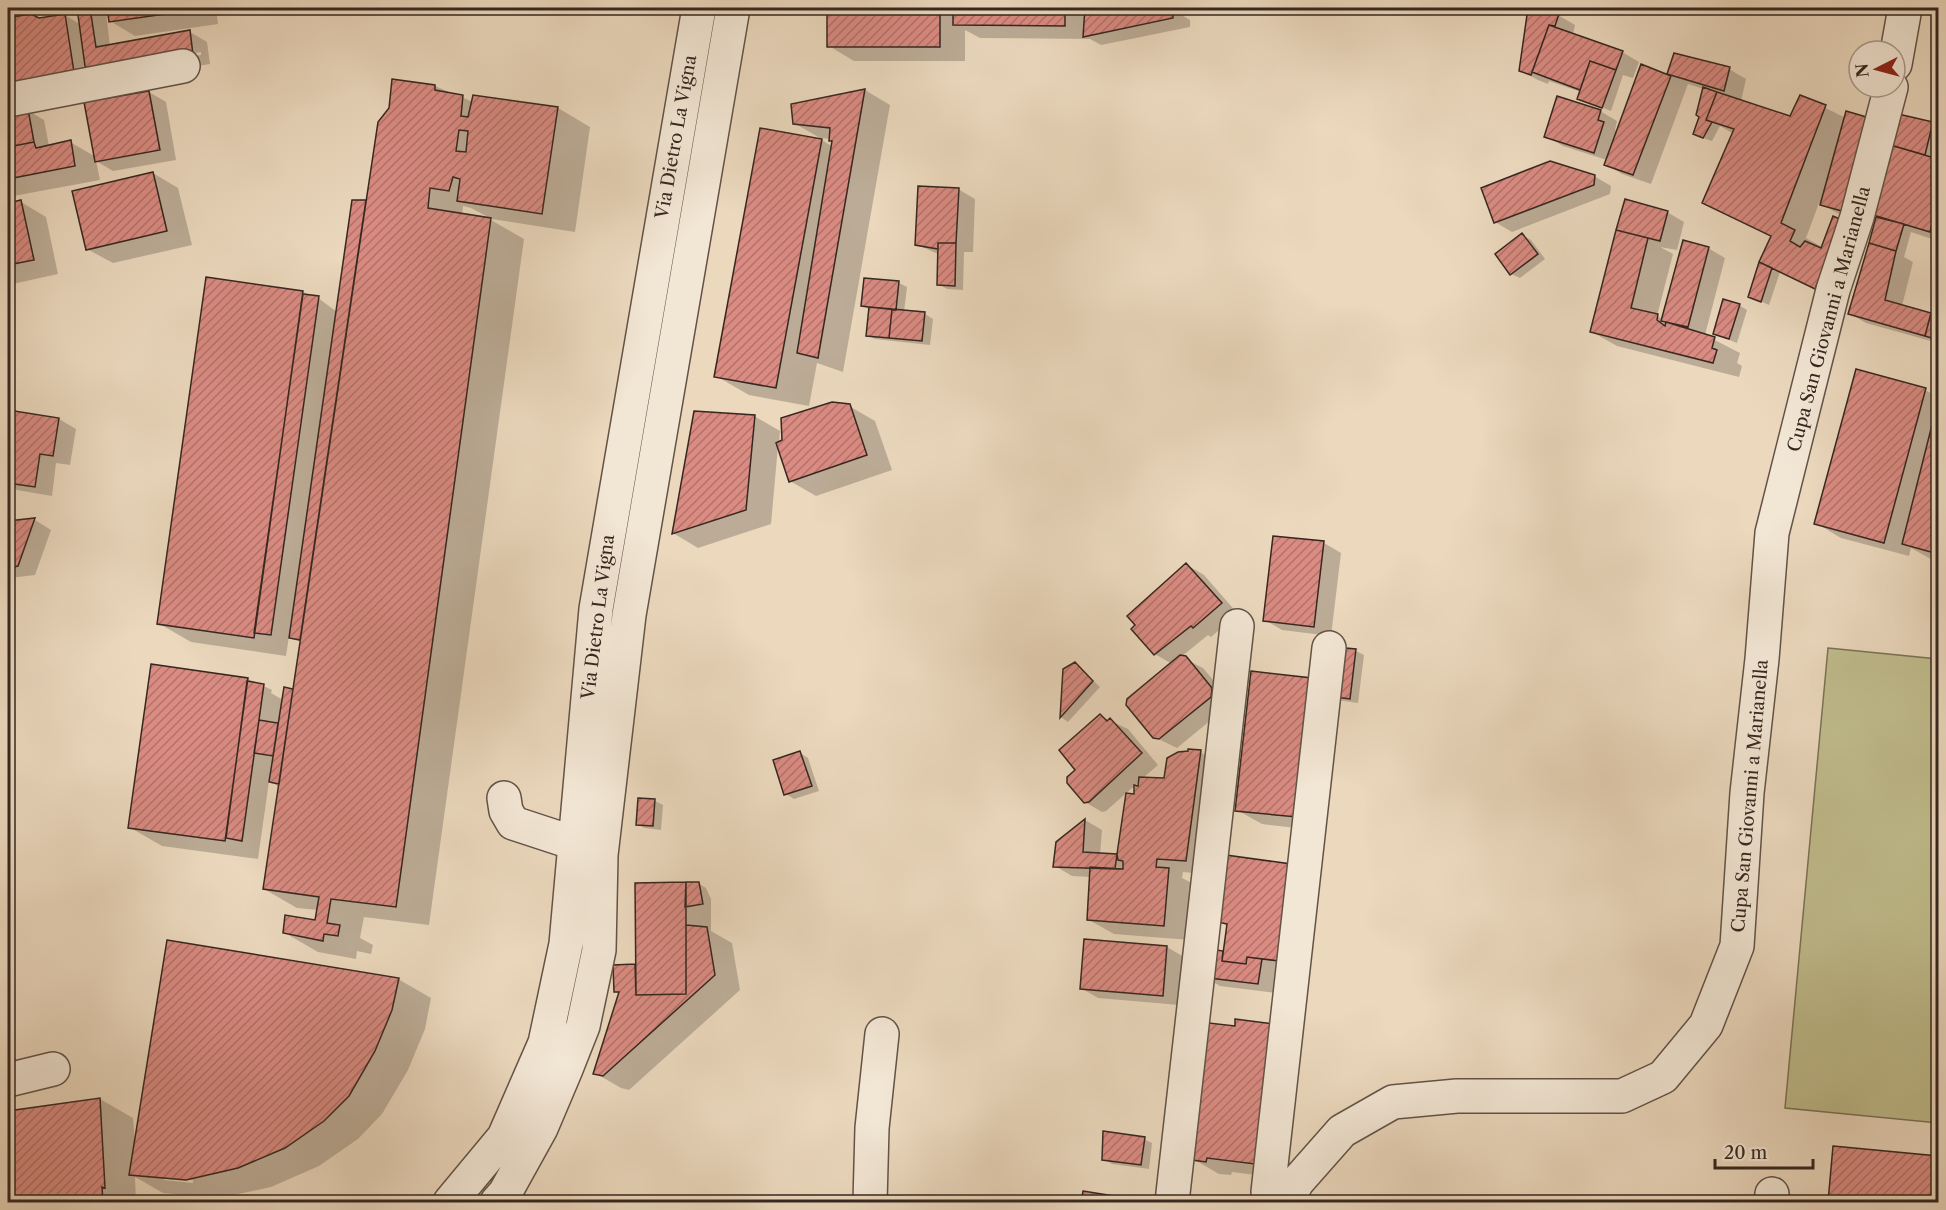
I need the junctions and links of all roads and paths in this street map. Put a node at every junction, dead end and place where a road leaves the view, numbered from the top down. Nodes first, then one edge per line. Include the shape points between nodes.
1 (699, 8) edge
2 (733, 8) edge
3 (1905, 8) edge
4 (1899, 39) edge
5 (183, 66) dead end
6 (1888, 99) edge
7 (8, 100) edge
8 (1237, 626) dead end
9 (1329, 648) dead end
10 (504, 798) dead end
11 (573, 843) junction
12 (882, 1034) dead end
13 (53, 1069) dead end
14 (8, 1080) edge
15 (450, 1203) edge
16 (497, 1203) edge
17 (870, 1203) edge
18 (1172, 1203) edge
19 (1271, 1203) edge
20 (1287, 1203) edge

1 - 11 street, Via Dietro La Vigna via 596,609
2 - 16 street, Via Dietro La Vigna via 629,615 602,855 600,950 583,1026 566,1069 541,1128
3 - 4 street
5 - 7 street
6 - 20 street, Cupa San Giovanni a Marianella via 1833,290 1772,533 1737,946 1706,1025 1663,1077 1622,1096 1457,1096 1393,1102 1342,1131 1297,1182
8 - 18 street
9 - 19 street via 1270,1165
10 - 11 street via 513,823
11 - 15 street, Via Dietro La Vigna via 566,944 545,1043 504,1137
12 - 17 street via 872,1128
13 - 14 street

